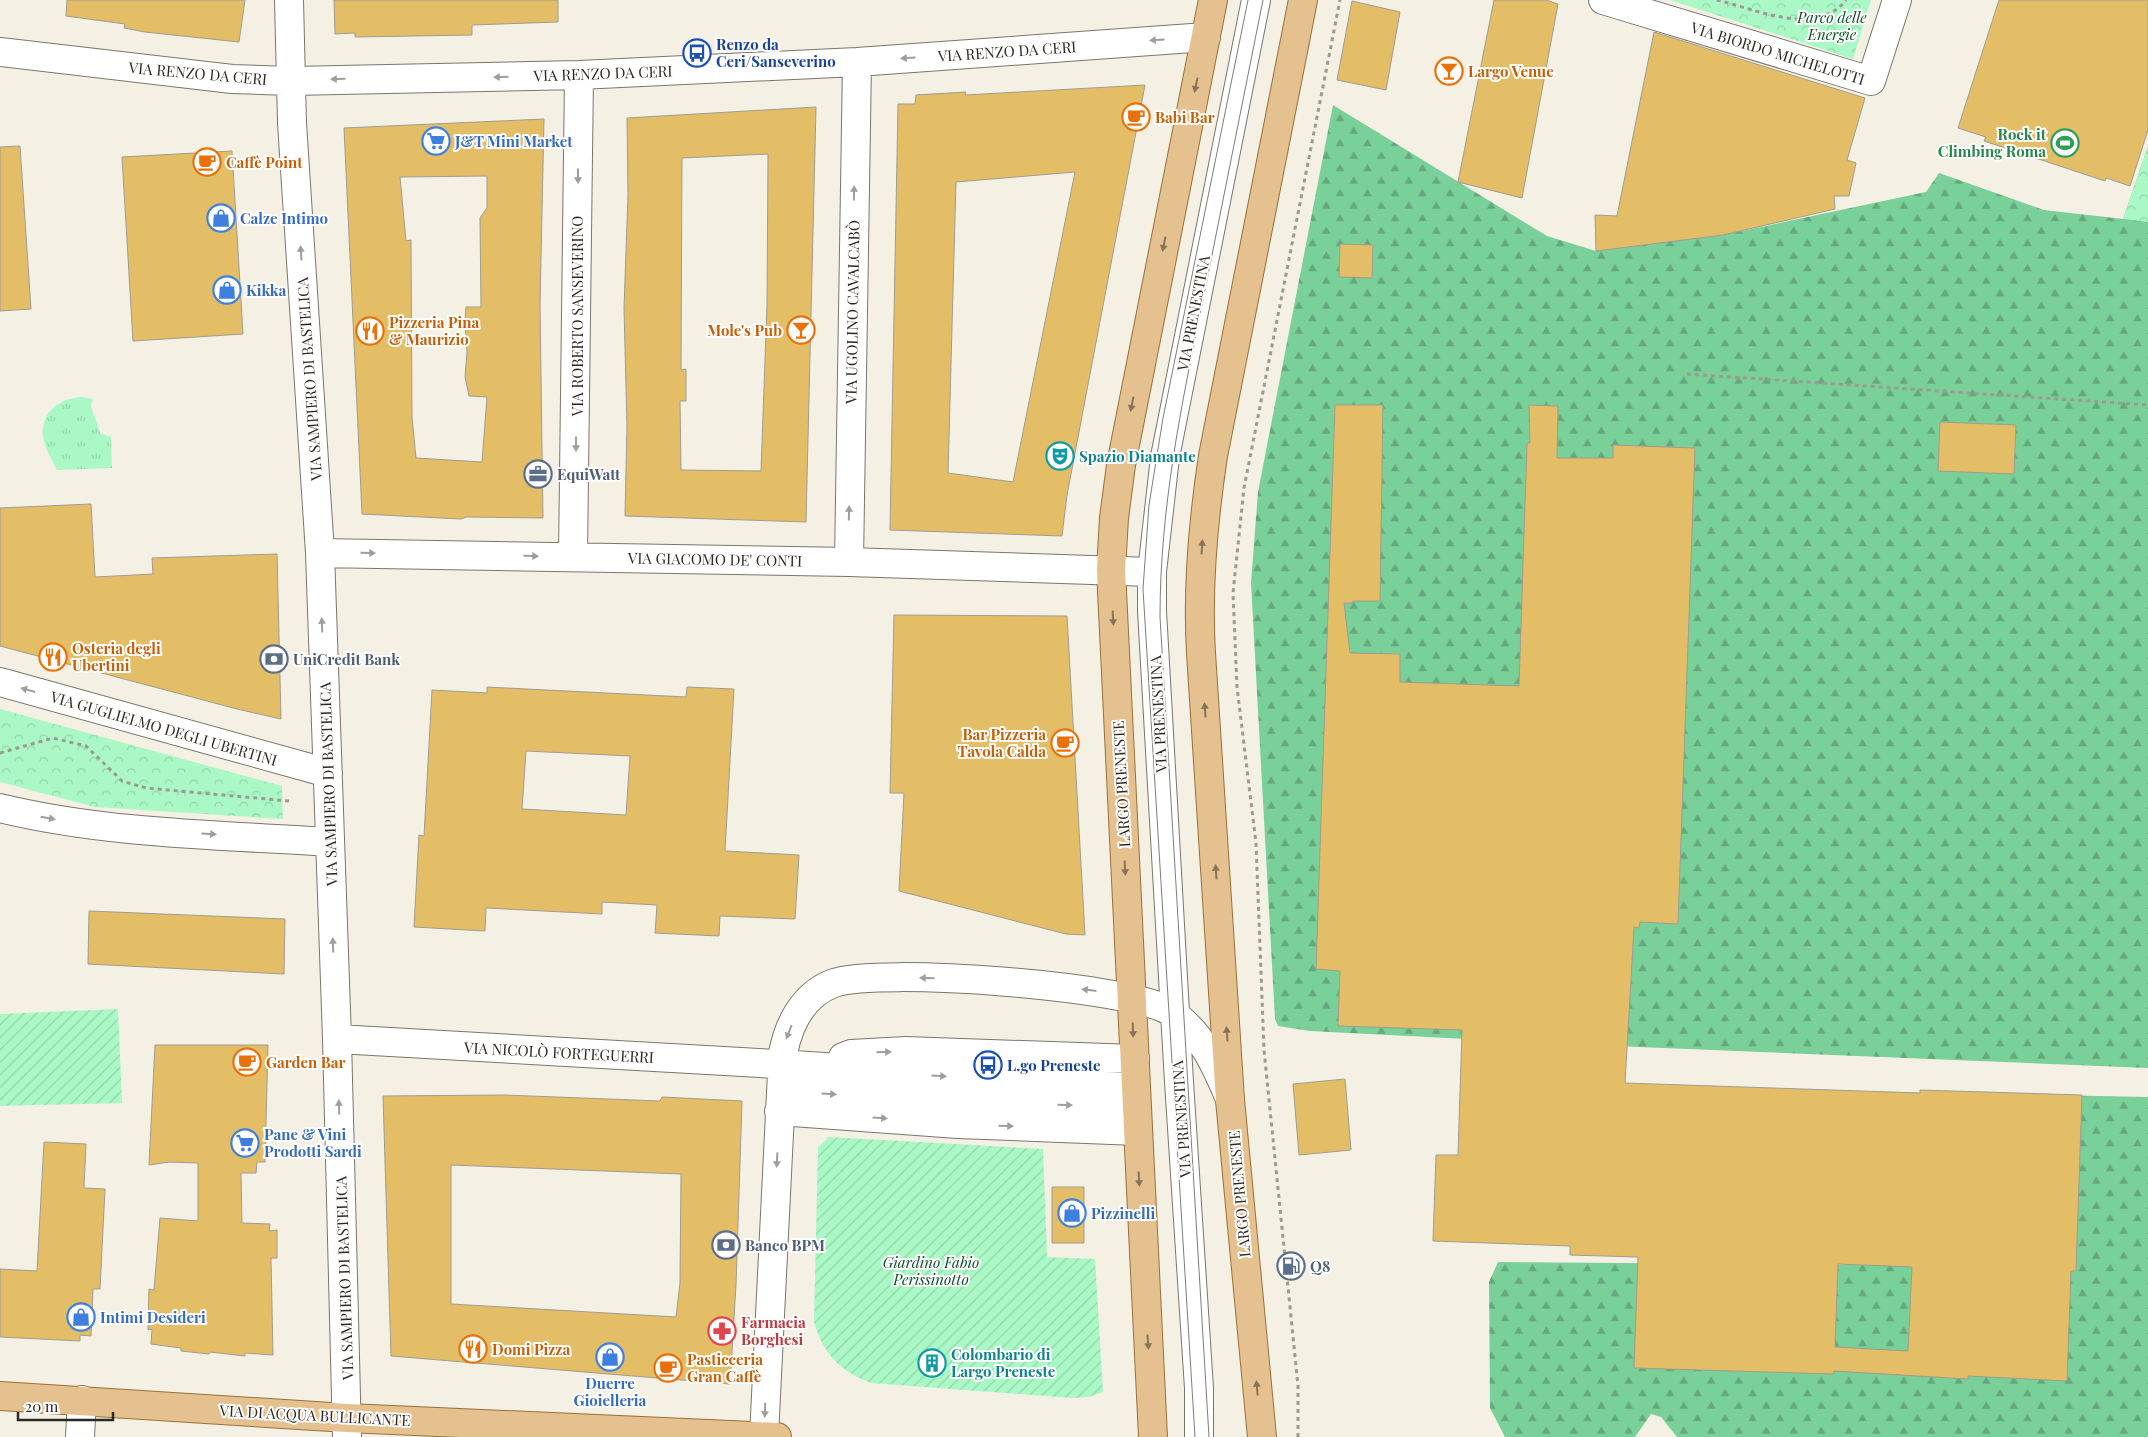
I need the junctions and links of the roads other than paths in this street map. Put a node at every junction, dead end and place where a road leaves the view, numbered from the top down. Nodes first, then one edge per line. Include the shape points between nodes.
1 (289, 0) edge
2 (1213, 0) edge
3 (1256, 0) edge
4 (1303, 0) edge
5 (1603, 0) edge
6 (1897, 0) edge
7 (1206, 37) junction
8 (0, 52) edge
9 (857, 62) junction
10 (579, 75) junction
11 (290, 81) junction
12 (320, 553) junction
13 (573, 556) junction
14 (849, 562) junction
15 (1111, 570) junction
16 (1152, 572) junction
17 (0, 682) edge
18 (328, 773) junction
19 (0, 808) edge
20 (330, 842) junction
21 (1132, 999) junction
22 (1175, 1014) junction
23 (337, 1039) junction
24 (1135, 1059) junction
25 (782, 1065) junction
26 (821, 1067) junction
27 (1230, 1100) junction
28 (780, 1101) junction
29 (1136, 1109) junction
30 (0, 1396) edge
31 (82, 1400) junction
32 (347, 1428) edge
33 (637, 1435) edge
34 (80, 1437) edge
35 (771, 1437) edge
36 (1153, 1437) edge
37 (1199, 1437) edge
38 (1262, 1437) edge

1 - 11 street, VIA SAMPIERO DI BASTELICA
2 - 7 main road
3 - 16 street, VIA PRENESTINA via 1165,457
27 -> 4 main road via 1200,634 1201,558 1214,456
5 - 6 street, VIA BIORDO MICHELOTTI via 1871,81
7 -> 9 street, VIA RENZO DA CERI
7 -> 15 main road via 1121,465
8 - 11 street, VIA RENZO DA CERI via 232,79
9 - 10 street, VIA RENZO DA CERI
14 -> 9 street, VIA UGOLINO CAVALCABÒ
10 -> 11 street, VIA RENZO DA CERI
10 -> 13 street, VIA ROBERTO SANSEVERINO
12 -> 11 street, VIA SAMPIERO DI BASTELICA
12 -> 13 street, VIA GIACOMO DE' CONTI
18 -> 12 street, VIA SAMPIERO DI BASTELICA
13 - 14 street, VIA GIACOMO DE' CONTI
14 - 15 street, VIA GIACOMO DE' CONTI
15 - 16 street, VIA GIACOMO DE' CONTI
15 -> 21 main road, LARGO PRENESTE
16 - 22 street, VIA PRENESTINA
18 -> 17 street, VIA GUGLIELMO DEGLI UBERTINI
18 - 20 street, VIA SAMPIERO DI BASTELICA
19 -> 20 street via 86,825
23 -> 20 street, VIA SAMPIERO DI BASTELICA
21 - 22 street, LARGO PRENESTE
21 -> 24 main road, LARGO PRENESTE
21 -> 25 street, LARGO PRENESTE via 1085,989 952,979 835,982 815,993 797,1014 786,1041
22 - 27 street, LARGO PRENESTE via 1195,1032 1206,1048
22 - 37 street, VIA PRENESTINA via 1199,1388
23 - 25 street, VIA NICOLÒ FORTEGUERRI
32 -> 23 street, VIA SAMPIERO DI BASTELICA
26 -> 24 street via 851,1054 906,1051
24 - 29 main road, LARGO PRENESTE
25 - 26 street
25 - 28 street, LARGO PRENESTE
26 -> 29 street
38 -> 27 main road, LARGO PRENESTE
28 -> 29 street via 964,1102
28 -> 35 street, LARGO PRENESTE
29 -> 36 main road, LARGO PRENESTE
30 - 31 main road, VIA DI ACQUA BULLICANTE
31 - 32 main road, VIA DI ACQUA BULLICANTE
31 - 34 street
32 - 33 main road, VIA DI ACQUA BULLICANTE
33 - 35 main road, VIA DI ACQUA BULLICANTE

